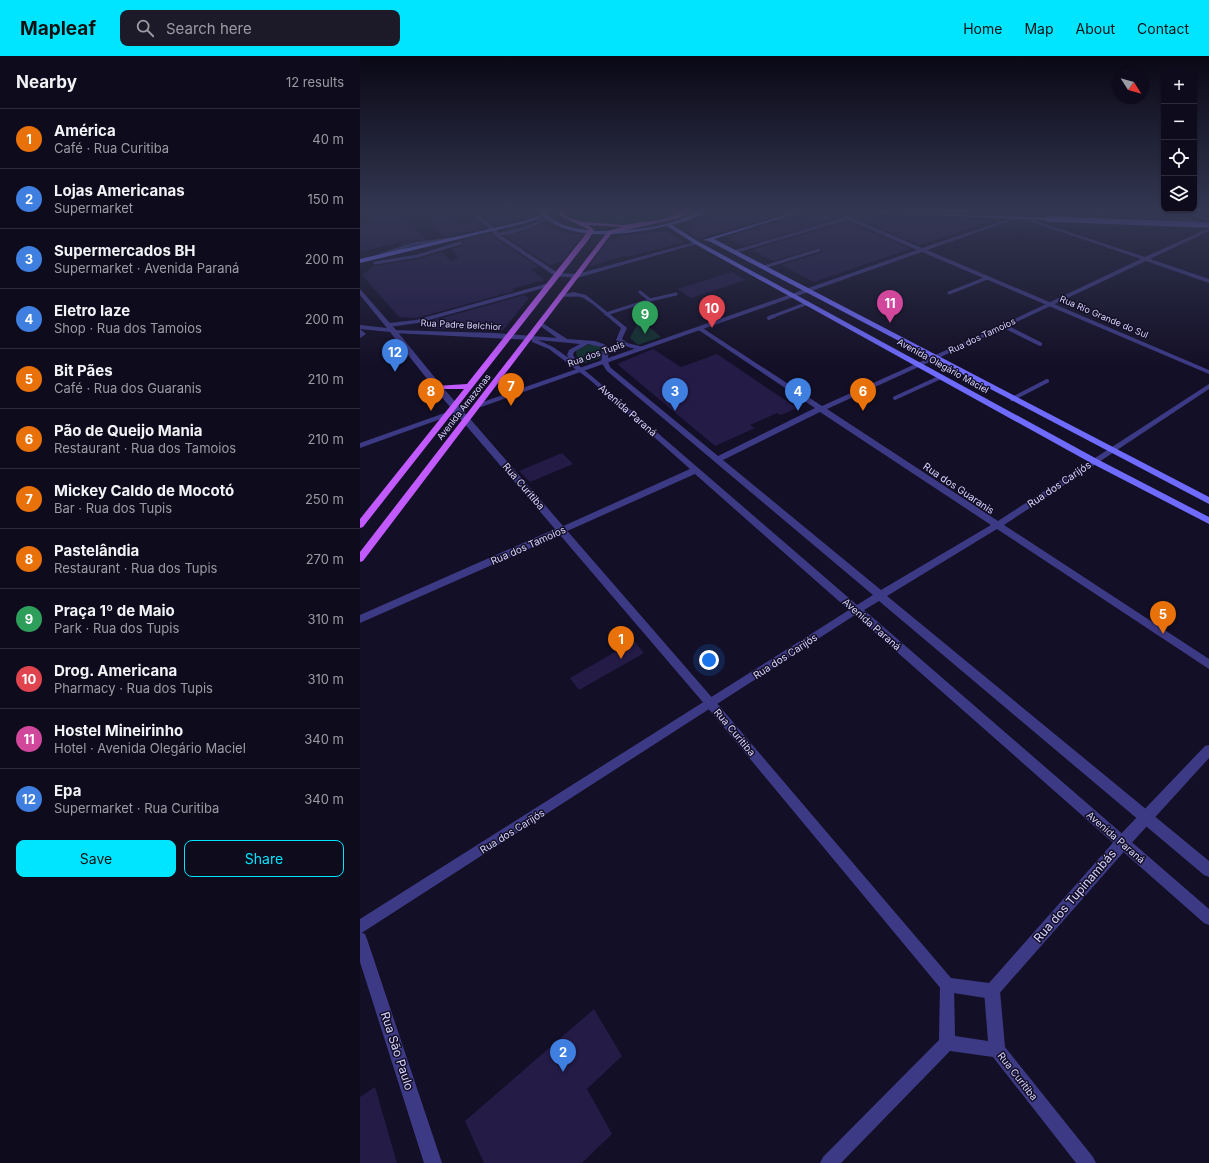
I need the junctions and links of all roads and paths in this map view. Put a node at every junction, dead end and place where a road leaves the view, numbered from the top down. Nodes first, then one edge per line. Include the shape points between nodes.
1 (369, 263) edge
2 (538, 263) edge
3 (566, 263) edge
4 (587, 263) edge
5 (626, 263) edge
6 (733, 263) edge
7 (755, 263) edge
8 (778, 263) edge
9 (887, 263) edge
10 (952, 263) edge
11 (1140, 263) edge
12 (1158, 263) edge
13 (360, 267) edge
14 (764, 267) junction
15 (556, 275) junction
16 (577, 276) junction
17 (987, 278) junction
18 (1209, 281) edge
19 (549, 285) junction
20 (808, 290) junction
21 (360, 291) edge
22 (640, 292) dead end
23 (949, 293) dead end
24 (676, 294) dead end
25 (562, 295) junction
26 (794, 296) junction
27 (650, 300) junction
28 (808, 303) junction
29 (1050, 304) junction
30 (606, 314) junction
31 (382, 318) junction
32 (769, 318) dead end
33 (541, 324) junction
34 (389, 325) junction
35 (1004, 326) junction
36 (360, 327) edge
37 (699, 328) junction
38 (360, 331) edge
39 (394, 331) junction
40 (360, 336) edge
41 (509, 336) junction
42 (529, 338) junction
43 (566, 340) junction
44 (595, 343) junction
45 (1040, 344) dead end
46 (641, 348) junction
47 (935, 358) junction
48 (604, 362) junction
49 (920, 365) junction
50 (581, 370) junction
51 (1209, 372) edge
52 (941, 377) junction
53 (1048, 381) dead end
54 (470, 386) junction
55 (1209, 386) edge
56 (438, 387) junction
57 (895, 398) dead end
58 (1012, 399) junction
59 (478, 405) junction
60 (457, 408) junction
61 (820, 409) junction
62 (447, 415) junction
63 (467, 419) junction
64 (360, 446) edge
65 (1110, 451) junction
66 (717, 460) junction
67 (1094, 461) junction
68 (696, 470) junction
69 (1209, 501) edge
70 (1209, 521) edge
71 (360, 525) edge
72 (996, 526) junction
73 (562, 530) junction
74 (360, 559) edge
75 (881, 596) junction
76 (856, 610) junction
77 (360, 619) edge
78 (1209, 665) edge
79 (711, 704) junction
80 (1209, 750) edge
81 (1146, 818) junction
82 (1123, 842) junction
83 (1209, 870) edge
84 (1209, 918) edge
85 (360, 927) edge
86 (360, 939) edge
87 (947, 985) junction
88 (992, 991) junction
89 (947, 1043) junction
90 (997, 1050) junction
91 (433, 1163) edge
92 (828, 1163) edge
93 (1087, 1163) edge

1 - 13 main road
2 - 15 street
3 - 15 main road, Avenida Amazonas
4 - 16 main road, Avenida Amazonas
5 - 16 street
6 - 26 main road, Avenida Olegário Maciel
7 - 14 main road, Avenida Olegário Maciel
8 - 14 lane
9 - 20 street, Rua dos Tupis
10 - 17 street, Rua Rio Grande do Sul
11 - 29 street, Rua dos Tamoios
12 - 18 street
14 - 20 main road, Avenida Olegário Maciel
15 - 16 street
15 - 19 main road, Avenida Amazonas
16 - 25 main road, Avenida Amazonas
17 - 23 lane
17 - 29 street, Rua Rio Grande do Sul
19 - 34 street via 416,322
19 - 41 main road, Avenida Amazonas
20 - 26 street, Rua dos Tupis
20 - 47 main road, Avenida Olegário Maciel
21 - 31 street, Rua Curitiba
22 - 27 lane
24 - 27 lane
25 - 30 street via 584,296
25 - 33 main road, Avenida Amazonas
26 - 28 main road, Avenida Olegário Maciel
26 - 37 street, Rua dos Tupis
27 - 30 lane
28 - 32 lane
28 - 49 main road, Avenida Olegário Maciel
29 - 35 street, Rua dos Tamoios
29 - 51 street, Rua Rio Grande do Sul
30 - 46 street via 624,328 619,340
31 - 34 street, Rua Curitiba
31 - 36 street
33 - 42 main road, Avenida Amazonas
33 - 43 street, Avenida Paraná
34 - 39 street, Rua Curitiba
35 - 45 lane
35 - 47 street, Rua dos Tamoios
36 - 39 street, Rua Padre Belchior
37 - 46 street, Rua dos Tupis
37 - 61 street, Rua dos Guaranis
38 - 40 street via 363,334
39 - 41 street, Rua Padre Belchior
39 - 56 street, Rua Curitiba
41 - 42 street, Avenida Paraná
41 - 54 main road, Avenida Amazonas
42 - 43 street, Avenida Paraná
42 - 50 street, Avenida Paraná via 550,348
42 - 59 main road, Avenida Amazonas
43 - 44 street, Avenida Paraná
44 - 48 street via 604,346 606,350
44 - 50 street via 580,345 572,351 570,355
46 - 48 street, Rua dos Tupis
47 - 49 street, Rua dos Tamoios
47 - 58 main road, Avenida Olegário Maciel
48 - 50 street, Rua dos Tupis
48 - 66 street, Avenida Paraná via 605,366
49 - 52 main road, Avenida Olegário Maciel
49 - 61 street, Rua dos Tamoios
50 - 59 street, Rua dos Tupis
50 - 68 street, Avenida Paraná
52 - 57 lane
52 - 67 main road, Avenida Olegário Maciel
53 - 58 lane
54 - 56 main road
54 - 60 main road, Avenida Amazonas
55 - 65 street, Rua dos Carijós
56 - 60 street, Rua Curitiba
58 - 65 main road, Avenida Olegário Maciel
59 - 63 main road, Avenida Amazonas
60 - 62 main road, Avenida Amazonas
60 - 63 street, Rua Curitiba
61 - 66 street, Rua dos Tamoios
61 - 72 street, Rua dos Guaranis
62 - 64 street
62 - 71 main road, Avenida Amazonas
63 - 73 street, Rua Curitiba
63 - 74 main road, Avenida Amazonas
65 - 67 street, Rua dos Carijós
65 - 69 main road, Avenida Olegário Maciel
66 - 75 street, Avenida Paraná
67 - 70 main road, Avenida Olegário Maciel
67 - 72 street, Rua dos Carijós
68 - 73 street, Rua dos Tamoios
68 - 76 street, Avenida Paraná
72 - 75 street, Rua dos Carijós
72 - 78 street, Rua dos Guaranis
73 - 77 street, Rua dos Tamoios
73 - 79 street, Rua Curitiba
75 - 76 street, Rua dos Carijós
75 - 81 street, Avenida Paraná
76 - 79 street, Rua dos Carijós
76 - 82 street, Avenida Paraná
79 - 85 street, Rua dos Carijós
79 - 87 street, Rua Curitiba
80 - 81 street, Rua dos Tupinambás
81 - 82 street, Rua dos Tupinambás
81 - 83 street, Avenida Paraná
82 - 84 street, Avenida Paraná
82 - 88 street, Rua dos Tupinambás
86 - 91 street, Rua São Paulo
87 - 88 street
87 - 89 street
88 - 90 street, Rua Curitiba
89 - 90 street
89 - 92 street
90 - 93 street, Rua Curitiba

